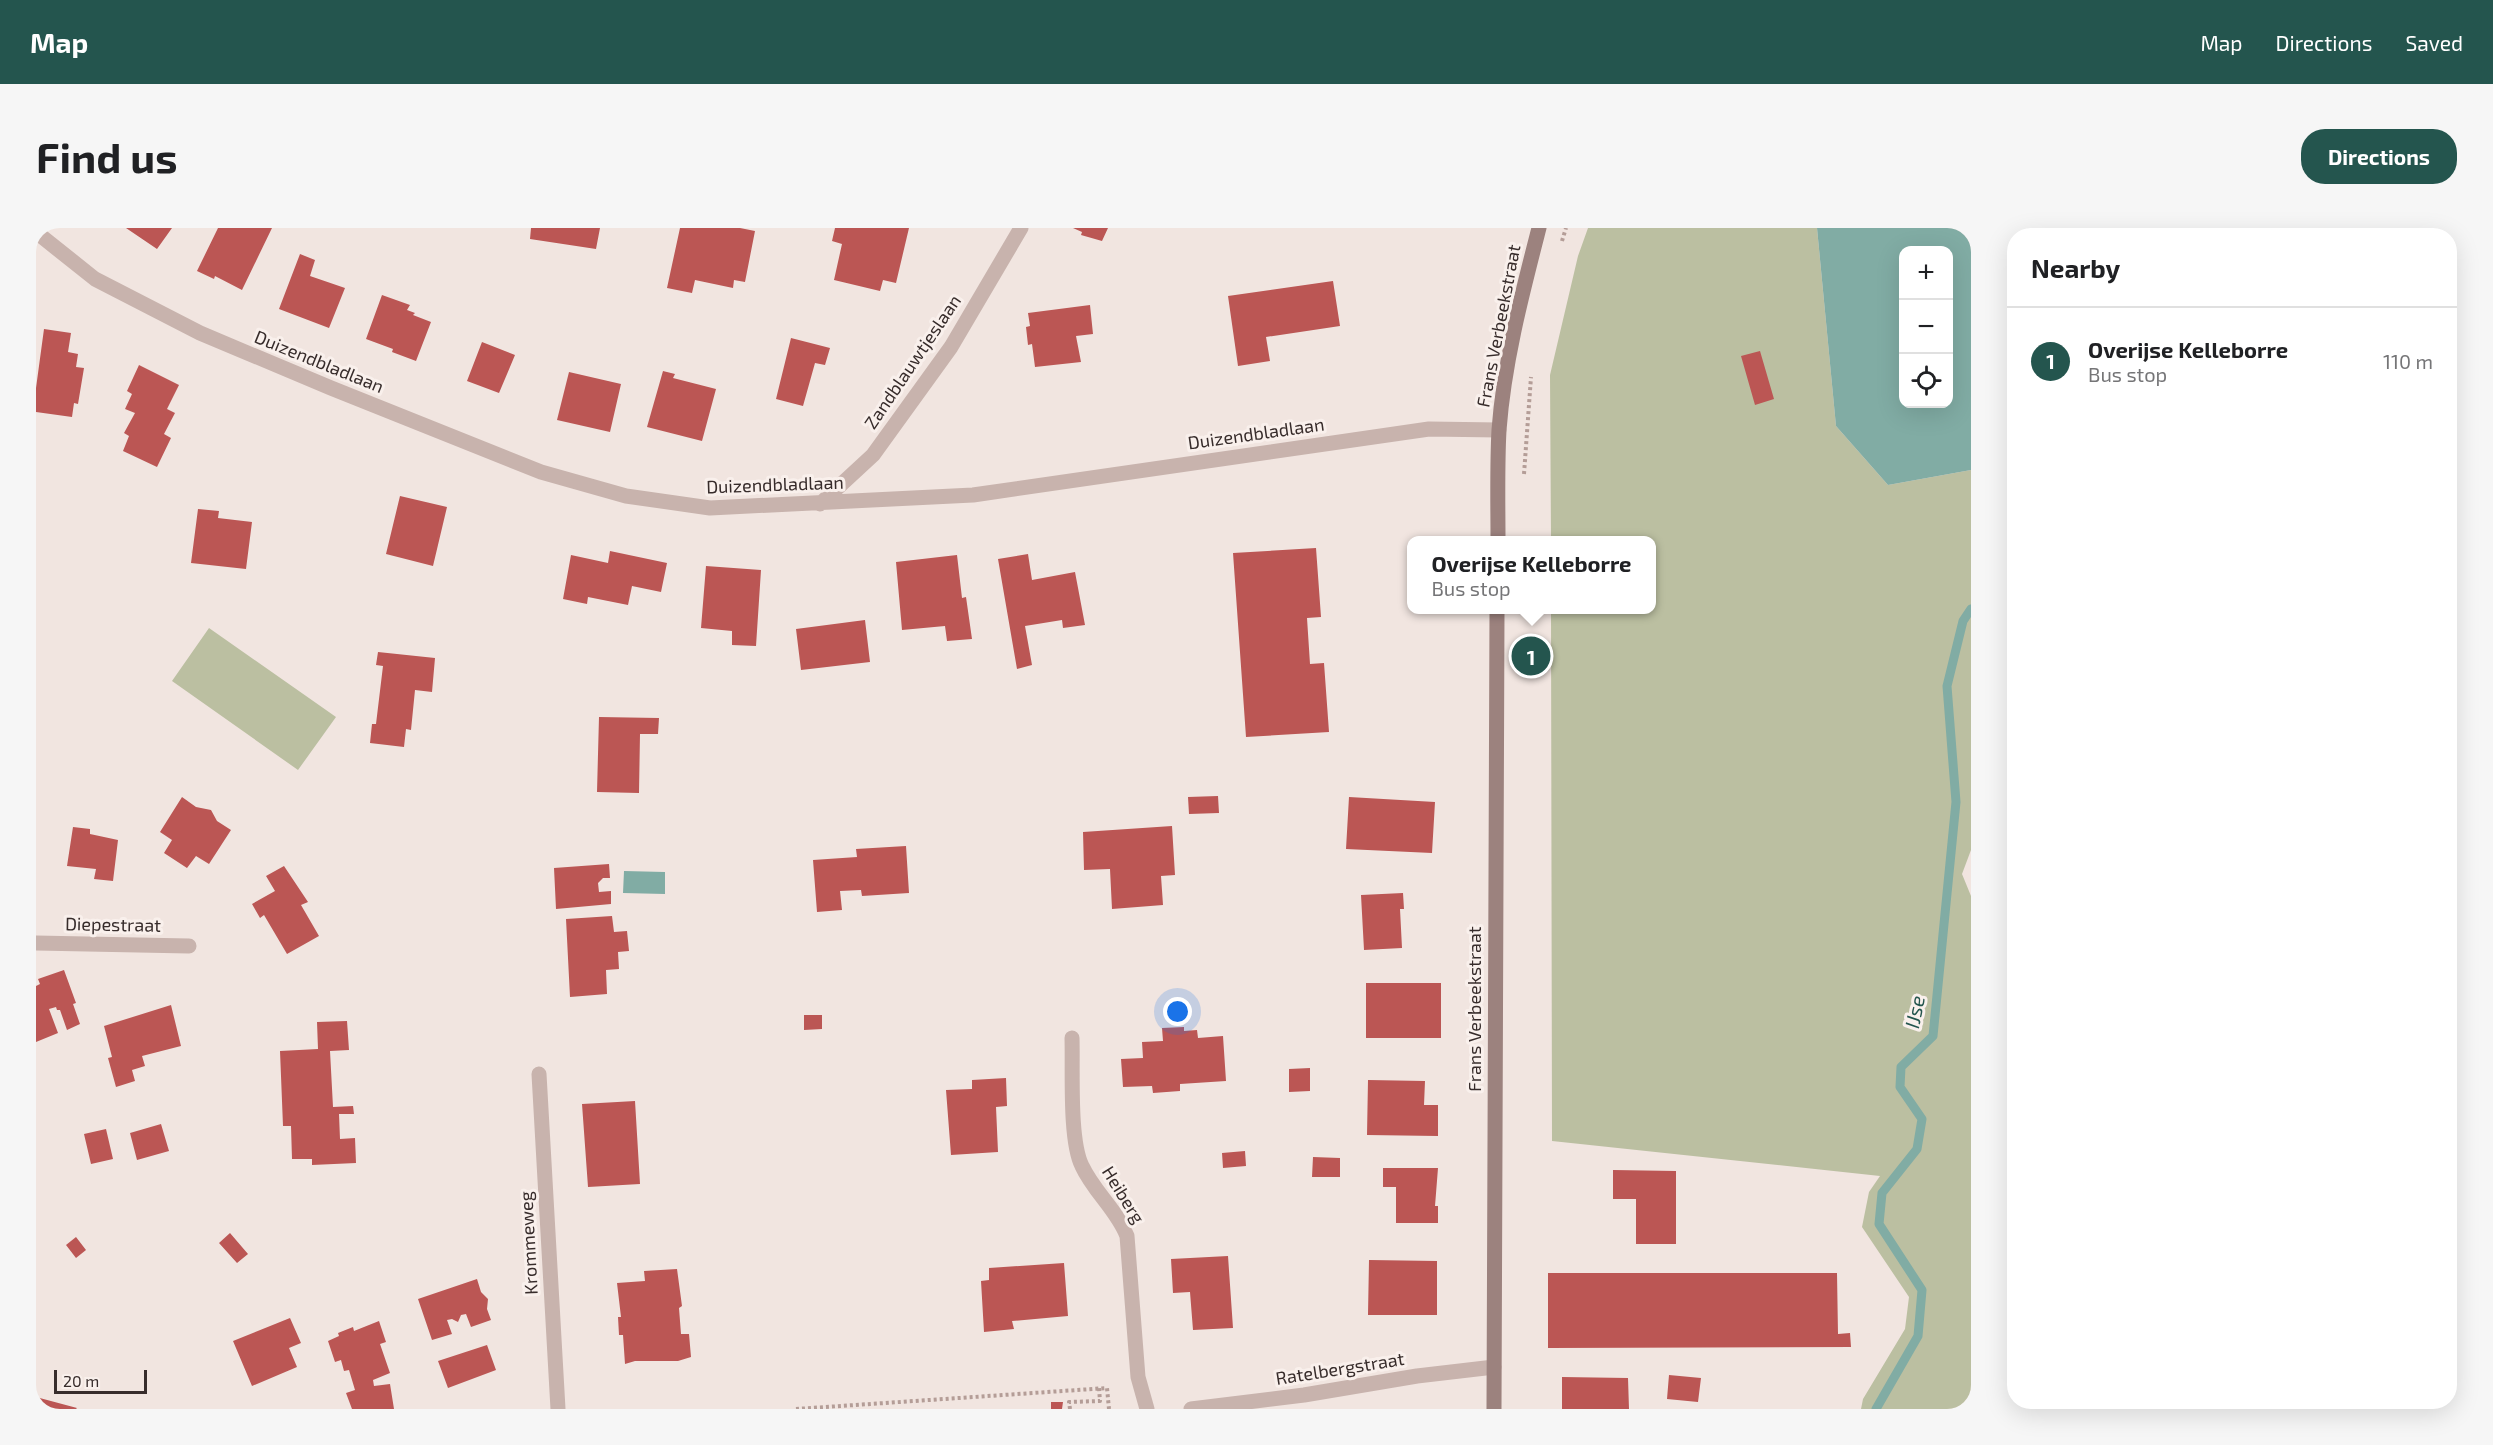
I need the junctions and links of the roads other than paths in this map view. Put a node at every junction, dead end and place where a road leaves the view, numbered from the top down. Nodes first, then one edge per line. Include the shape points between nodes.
1 (1021, 228) edge
2 (1539, 228) edge
3 (36, 232) edge
4 (1499, 430) junction
5 (820, 504) junction
6 (1498, 536) edge
7 (1497, 614) edge
8 (36, 943) edge
9 (189, 946) dead end
10 (1072, 1038) dead end
11 (539, 1074) dead end
12 (1494, 1367) junction
13 (558, 1409) edge
14 (1147, 1409) edge
15 (1191, 1409) edge
16 (1494, 1409) edge

1 - 5 street, Zandblauwtjeslaan via 951,347 873,455
2 - 4 main road, Frans Verbeekstraat via 1511,349
3 - 5 street, Duizendbladlaan via 95,279 200,333 541,472 626,496 710,508
4 - 5 street, Duizendbladlaan via 1429,429 973,495
4 - 6 main road, Frans Verbeekstraat
7 - 12 main road, Frans Verbeekstraat
8 - 9 street, Diepestraat
10 - 14 street, Heiberg via 1076,1149 1087,1176 1127,1236 1138,1377
11 - 13 street, Krommeweg
12 - 15 street, Ratelbergstraat
12 - 16 main road, Frans Verbeekstraat

